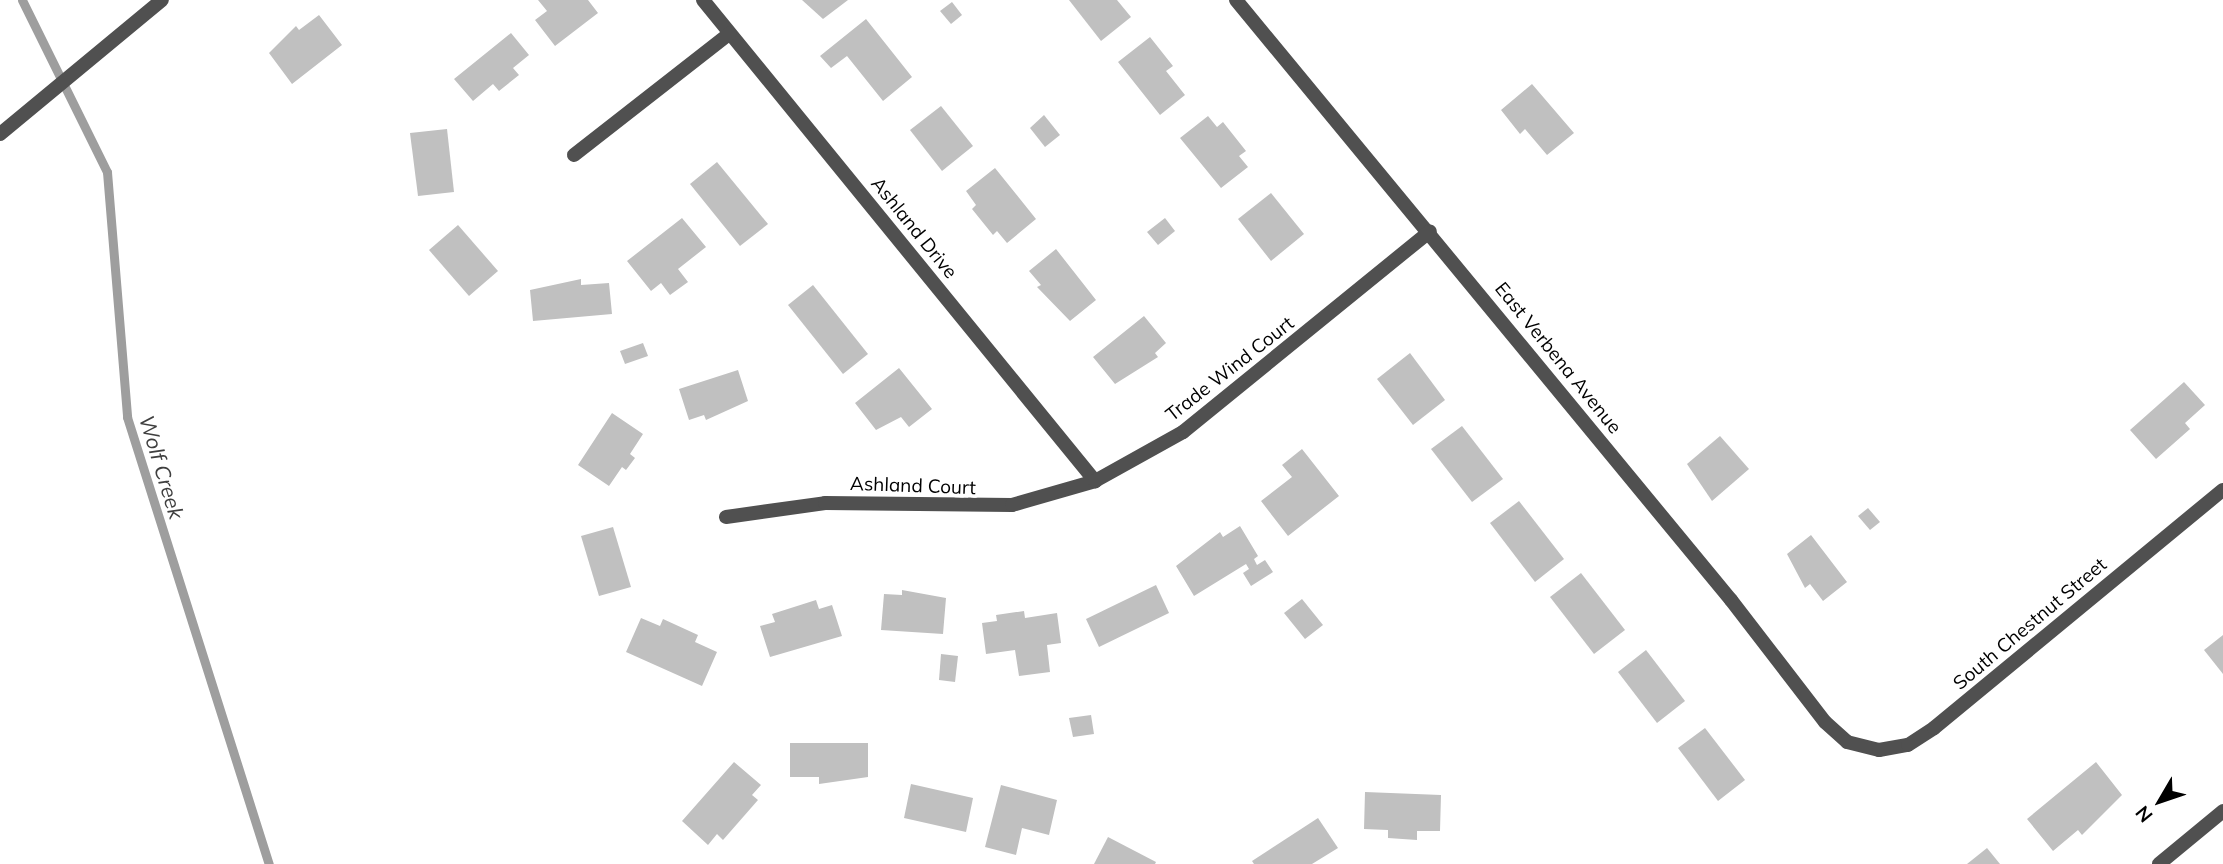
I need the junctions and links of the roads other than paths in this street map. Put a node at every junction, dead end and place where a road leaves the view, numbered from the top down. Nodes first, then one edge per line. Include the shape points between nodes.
1 (162, 0) edge
2 (703, 0) edge
3 (1236, 0) edge
4 (729, 34) junction
5 (0, 134) edge
6 (575, 155) dead end
7 (1430, 231) junction
8 (1096, 481) junction
9 (2223, 490) edge
10 (726, 517) dead end
11 (1847, 742) joint
12 (2223, 811) edge
13 (2159, 864) edge

1 - 5 street
2 - 4 street, Ashland Drive
3 - 7 street, East Verbena Avenue
4 - 6 street
4 - 8 street, Ashland Drive
7 - 8 street, Trade Wind Court via 1183,432
7 - 11 street, East Verbena Avenue via 1825,722
8 - 10 street, Ashland Court via 1002,506 825,503
9 - 11 street, South Chestnut Street via 1934,728 1908,745 1879,750
12 - 13 street

